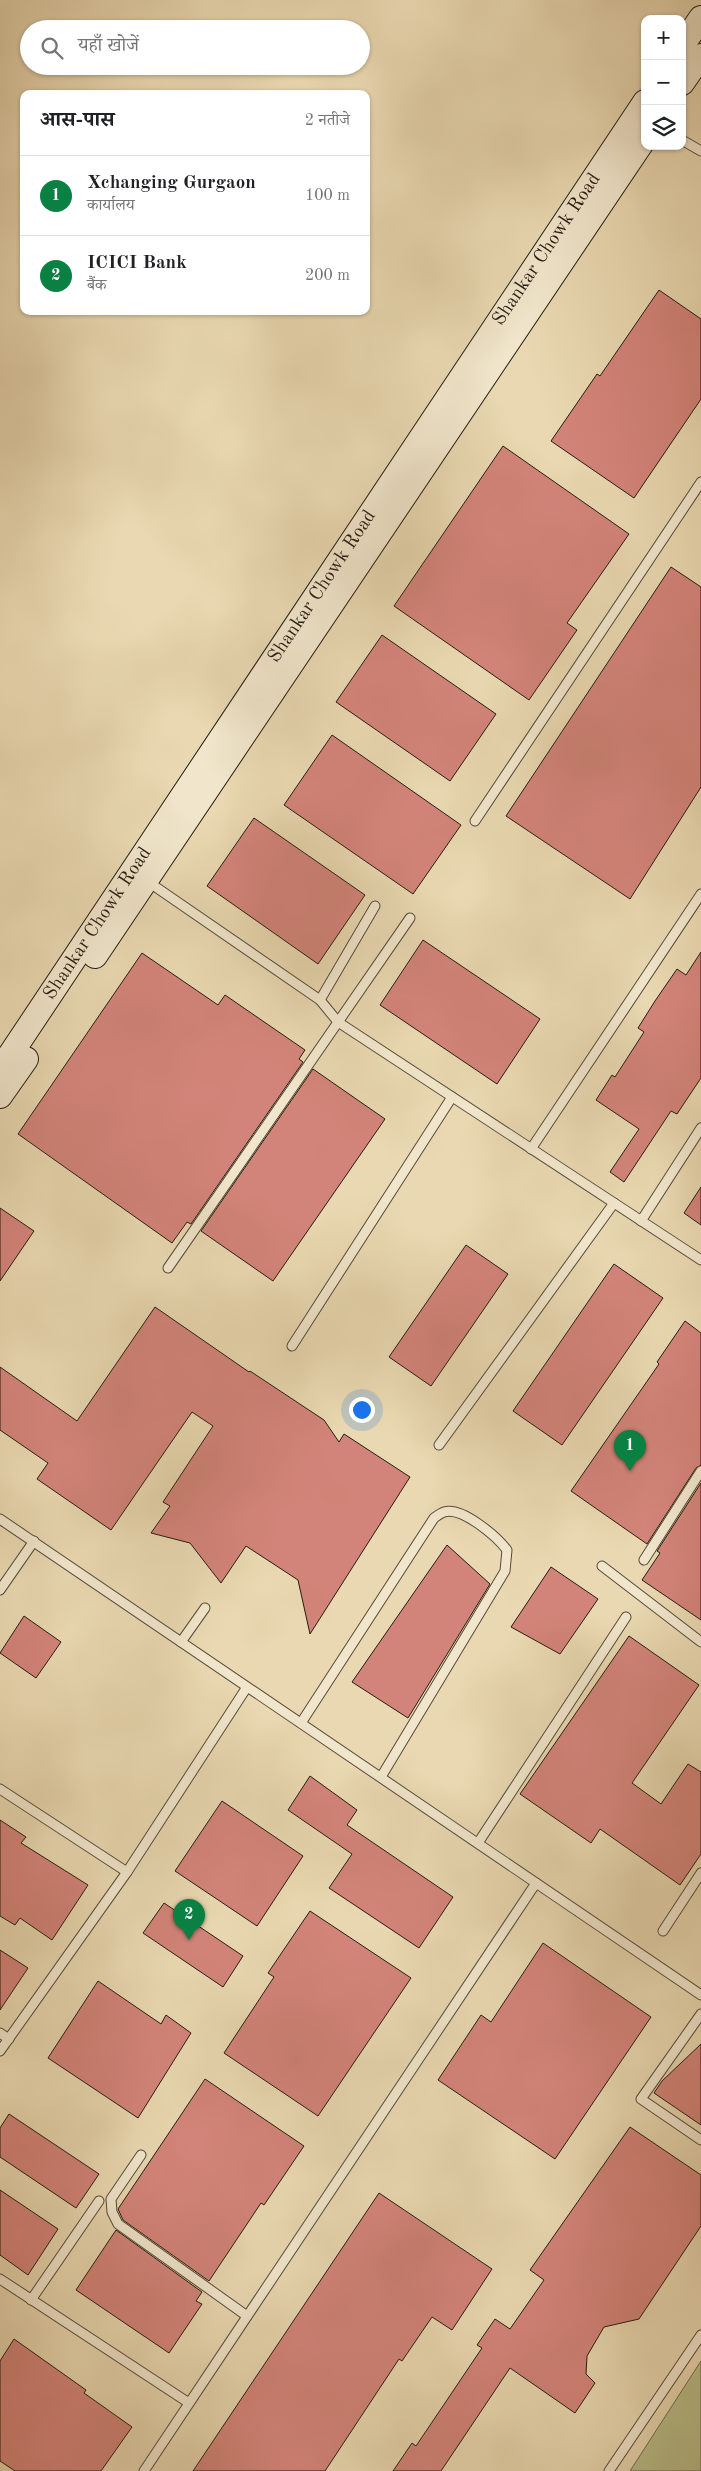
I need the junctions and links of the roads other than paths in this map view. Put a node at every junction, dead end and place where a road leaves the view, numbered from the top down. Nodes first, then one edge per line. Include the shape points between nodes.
1 (701, 18) edge
2 (686, 40) edge
3 (701, 56) edge
4 (686, 77) edge
5 (643, 105) edge
6 (686, 142) edge
7 (641, 144) edge
8 (701, 151) edge
9 (701, 482) edge
10 (474, 820) dead end
11 (147, 880) junction
12 (701, 894) edge
13 (374, 906) dead end
14 (410, 918) dead end
15 (320, 1000) junction
16 (338, 1022) junction
17 (0, 1070) edge
18 (0, 1096) edge
19 (452, 1097) junction
20 (701, 1128) edge
21 (531, 1149) junction
22 (614, 1203) junction
23 (641, 1221) junction
24 (701, 1260) edge
25 (168, 1268) dead end
26 (292, 1346) dead end
27 (439, 1445) dead end
28 (701, 1471) edge
29 (0, 1519) edge
30 (34, 1541) junction
31 (644, 1560) dead end
32 (602, 1566) dead end
33 (0, 1590) edge
34 (204, 1608) dead end
35 (626, 1616) dead end
36 (181, 1642) junction
37 (701, 1642) edge
38 (247, 1686) junction
39 (302, 1723) junction
40 (381, 1777) junction
41 (0, 1789) edge
42 (478, 1843) junction
43 (127, 1872) junction
44 (701, 1873) edge
45 (536, 1883) junction
46 (663, 1931) dead end
47 (701, 1995) edge
48 (701, 2014) edge
49 (0, 2033) edge
50 (9, 2038) junction
51 (0, 2051) edge
52 (701, 2140) edge
53 (141, 2155) dead end
54 (100, 2201) dead end
55 (0, 2279) edge
56 (31, 2300) junction
57 (247, 2316) junction
58 (701, 2335) edge
59 (189, 2403) junction
60 (144, 2471) edge
61 (609, 2471) edge

1 - 2 main road
3 - 4 main road
5 - 17 main road, Shankar Chowk Road
6 - 8 lane
7 - 11 main road, Shankar Chowk Road
9 - 10 lane
11 - 15 lane
11 - 18 main road, Shankar Chowk Road
12 - 21 lane
13 - 15 lane
14 - 16 lane
15 - 16 lane
16 - 19 lane
16 - 25 lane
19 - 21 lane
19 - 26 lane
20 - 23 lane
21 - 22 lane
22 - 23 lane
22 - 27 lane
23 - 24 lane
28 - 31 lane
29 - 30 lane
30 - 33 lane
30 - 36 lane
32 - 37 lane
34 - 36 lane
35 - 42 lane
36 - 38 lane
38 - 39 lane
38 - 43 lane
39 - 40 lane
39 - 40 lane via 434,1518 445,1511 460,1512 508,1550 505,1571
40 - 42 lane
41 - 43 lane
42 - 45 lane
43 - 50 lane
44 - 46 lane
45 - 47 lane
45 - 57 lane
48 - 52 lane via 641,2099
49 - 50 lane
50 - 51 lane
53 - 57 lane via 111,2199 112,2212 118,2224
54 - 56 lane
55 - 56 lane
56 - 59 lane
57 - 59 lane
58 - 61 lane
59 - 60 lane

